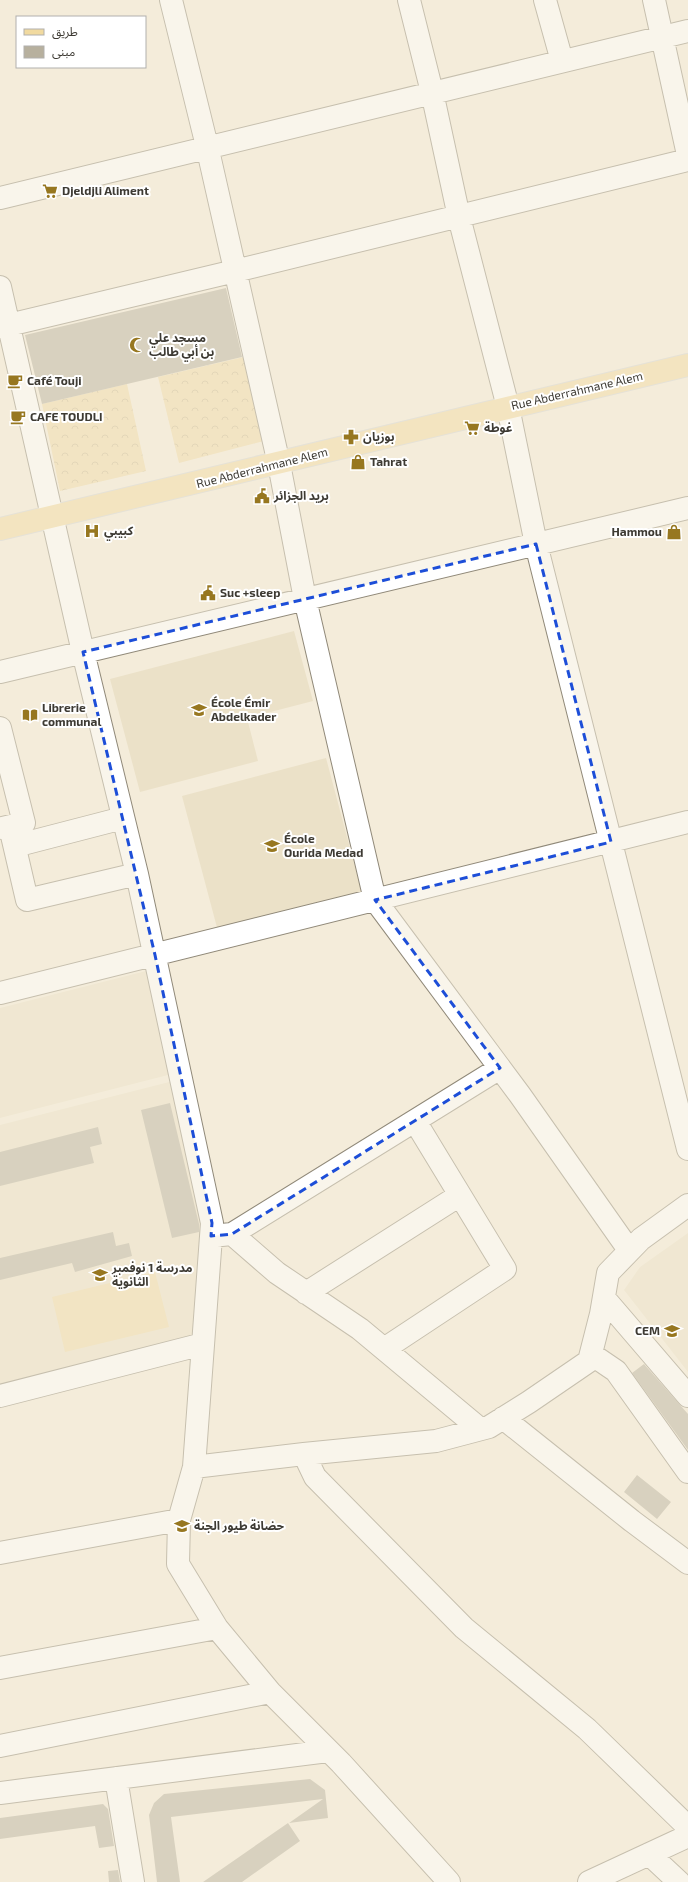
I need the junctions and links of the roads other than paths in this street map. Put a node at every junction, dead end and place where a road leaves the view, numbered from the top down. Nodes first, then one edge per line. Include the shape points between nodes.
1 (171, 0) edge
2 (409, 0) edge
3 (546, 0) edge
4 (654, 0) edge
5 (688, 31) edge
6 (663, 37) junction
7 (562, 61) junction
8 (432, 92) junction
9 (207, 146) junction
10 (688, 155) edge
11 (688, 160) edge
12 (0, 198) edge
13 (459, 216) junction
14 (235, 272) junction
15 (0, 286) edge
16 (4, 326) edge
17 (688, 365) edge
18 (508, 407) junction
19 (279, 464) junction
20 (688, 508) edge
21 (54, 518) junction
22 (0, 529) edge
23 (536, 544) junction
24 (305, 599) junction
25 (83, 652) junction
26 (0, 672) edge
27 (0, 728) edge
28 (123, 818) junction
29 (688, 822) edge
30 (8, 834) edge
31 (611, 842) junction
32 (137, 874) junction
33 (374, 900) junction
34 (155, 956) junction
35 (0, 993) edge
36 (500, 1068) junction
37 (415, 1121) junction
38 (688, 1149) edge
39 (460, 1195) junction
40 (688, 1205) edge
41 (222, 1235) junction
42 (630, 1250) junction
43 (306, 1293) junction
44 (604, 1298) junction
45 (203, 1344) junction
46 (384, 1349) junction
47 (591, 1354) junction
48 (0, 1396) edge
49 (688, 1396) edge
50 (503, 1418) junction
51 (480, 1429) junction
52 (304, 1454) junction
53 (194, 1467) junction
54 (688, 1472) edge
55 (179, 1520) junction
56 (0, 1553) edge
57 (688, 1563) edge
58 (217, 1628) junction
59 (0, 1668) edge
60 (270, 1692) junction
61 (0, 1746) edge
62 (328, 1751) junction
63 (116, 1778) junction
64 (0, 1793) edge
65 (688, 1827) edge
66 (688, 1836) edge
67 (649, 1854) junction
68 (133, 1882) edge
69 (449, 1882) edge
70 (589, 1882) edge
71 (679, 1882) edge

1 - 9 street
2 - 8 street
3 - 7 street
4 - 6 street
5 - 6 street
6 - 7 street
6 - 10 street
7 - 8 street
8 - 9 street
8 - 13 street
9 - 12 street
9 - 14 street
11 - 13 street
13 - 14 street
13 - 18 street
14 - 16 street
14 - 19 street
15 - 16 street
16 - 21 street
17 - 18 main road, Rue Abderrahmane Alem
18 - 19 main road, Rue Abderrahmane Alem
18 - 23 street
19 - 21 main road, Rue Abderrahmane Alem
19 - 24 street
20 - 23 street
21 - 22 main road, Rue Abderrahmane Alem
21 - 25 street
23 - 24 street
23 - 31 street
24 - 25 street
24 - 33 street
25 - 26 street
25 - 28 street
27 - 30 street via 24,824
28 - 30 street
28 - 32 street
29 - 31 street
30 - 32 street via 27,900
31 - 33 street
31 - 38 street
32 - 34 street
33 - 34 street
33 - 36 street
34 - 35 street
34 - 41 street via 212,1223
36 - 37 street
36 - 42 street
37 - 39 street
37 - 41 street
39 - 43 street
39 - 46 street via 505,1269
40 - 42 street
41 - 43 street
41 - 45 street
42 - 44 street via 608,1273
43 - 46 street via 360,1329
44 - 47 street
44 - 49 street
45 - 48 street
45 - 53 street
46 - 51 street
47 - 50 street via 589,1362
47 - 54 street via 616,1371
50 - 51 street via 489,1427
50 - 57 street
51 - 52 street via 436,1441
52 - 53 street
52 - 65 street via 315,1477 464,1628 588,1729
53 - 55 street
55 - 56 street
55 - 58 street via 178,1564
58 - 59 street
58 - 60 street
60 - 61 street
60 - 62 street
62 - 63 street
62 - 69 street
63 - 64 street
63 - 68 street
66 - 67 street
67 - 70 street
67 - 71 street

